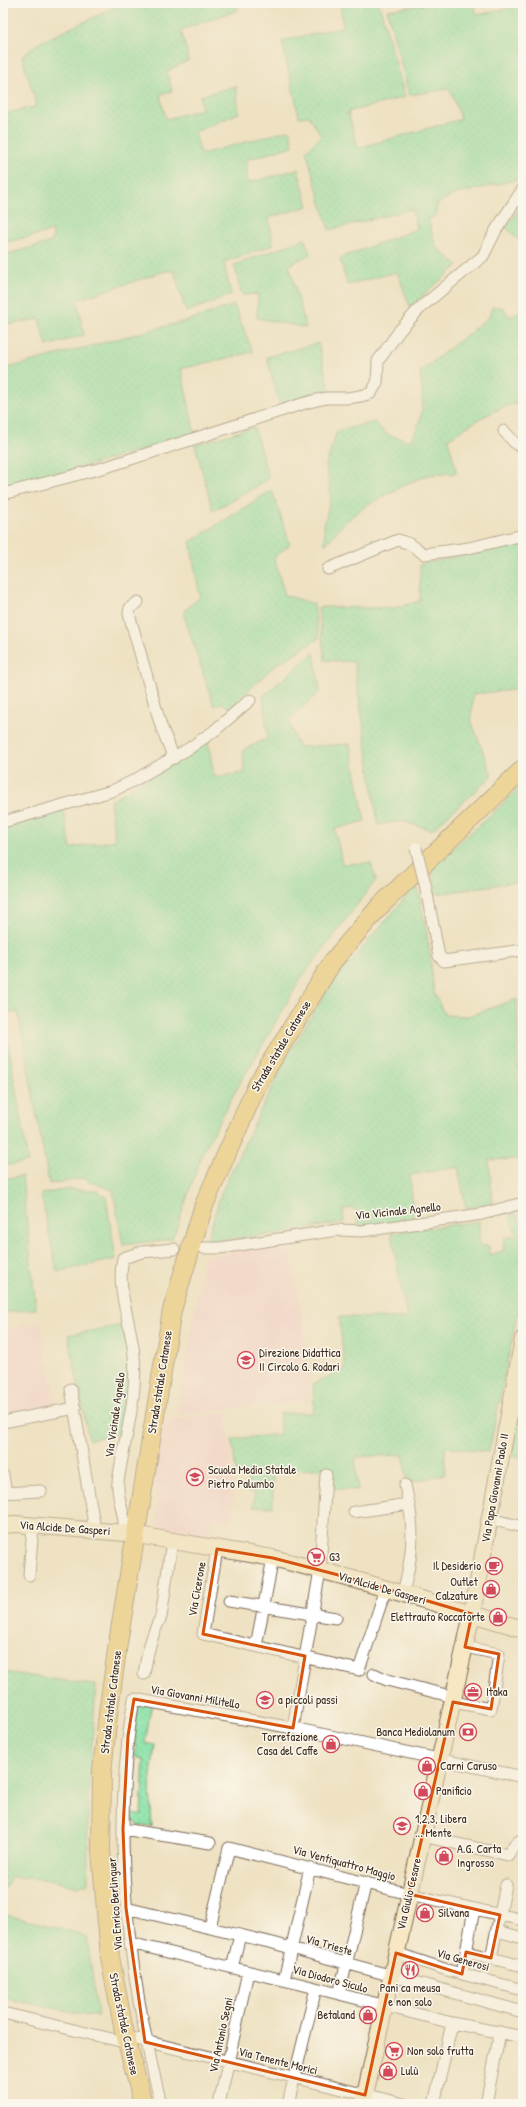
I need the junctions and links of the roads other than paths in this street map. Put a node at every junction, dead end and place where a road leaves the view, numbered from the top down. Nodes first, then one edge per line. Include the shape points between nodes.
1 (523, 189) edge
2 (504, 431) dead end
3 (523, 449) edge
4 (3, 494) edge
5 (523, 535) edge
6 (328, 569) dead end
7 (138, 602) dead end
8 (250, 700) dead end
9 (174, 758) junction
10 (523, 769) edge
11 (3, 822) edge
12 (416, 848) dead end
13 (523, 950) edge
14 (523, 1203) edge
15 (204, 1248) dead end
16 (174, 1249) dead end
17 (523, 1339) edge
18 (71, 1389) dead end
19 (75, 1408) junction
20 (3, 1422) edge
21 (3, 1475) edge
22 (326, 1475) dead end
23 (405, 1485) dead end
24 (41, 1491) dead end
25 (5, 1493) edge
26 (409, 1504) junction
27 (354, 1512) dead end
28 (490, 1519) junction
29 (523, 1523) edge
30 (3, 1525) edge
31 (33, 1526) junction
32 (523, 1527) edge
33 (95, 1530) junction
34 (125, 1533) joint
35 (144, 1536) dead end
36 (172, 1541) junction
37 (217, 1549) junction
38 (273, 1558) junction
39 (320, 1570) junction
40 (29, 1575) dead end
41 (386, 1588) junction
42 (403, 1594) junction
43 (229, 1601) dead end
44 (264, 1607) junction
45 (472, 1614) junction
46 (313, 1615) junction
47 (336, 1618) dead end
48 (523, 1629) edge
49 (256, 1646) junction
50 (465, 1647) junction
51 (305, 1656) junction
52 (144, 1674) dead end
53 (374, 1674) dead end
54 (134, 1699) joint
55 (453, 1699) junction
56 (293, 1728) junction
57 (439, 1761) junction
58 (523, 1777) edge
59 (123, 1829) junction
60 (422, 1836) junction
61 (523, 1842) edge
62 (210, 1843) dead end
63 (310, 1868) junction
64 (366, 1882) junction
65 (506, 1884) dead end
66 (409, 1894) junction
67 (126, 1908) junction
68 (474, 1909) junction
69 (500, 1915) junction
70 (522, 1917) edge
71 (210, 1927) junction
72 (497, 1931) junction
73 (240, 1935) junction
74 (523, 1938) edge
75 (130, 1943) junction
76 (292, 1948) junction
77 (466, 1952) junction
78 (396, 1953) junction
79 (491, 1958) junction
80 (346, 1963) junction
81 (523, 1966) edge
82 (232, 1968) junction
83 (248, 1972) junction
84 (462, 1974) junction
85 (391, 1975) junction
86 (284, 1980) junction
87 (316, 1988) junction
88 (523, 1990) edge
89 (339, 1994) junction
90 (384, 2007) junction
91 (523, 2012) edge
92 (3, 2013) edge
93 (452, 2023) junction
94 (500, 2032) junction
95 (523, 2037) edge
96 (120, 2038) dead end
97 (133, 2040) dead end
98 (145, 2042) junction
99 (229, 2062) junction
100 (294, 2079) junction
101 (364, 2100) edge
102 (398, 2103) edge
103 (143, 2104) edge
104 (161, 2104) edge
105 (219, 2104) edge
106 (288, 2104) edge
107 (434, 2104) edge
108 (486, 2104) edge

1 - 4 street via 503,218 483,256 421,307 400,330 378,361 377,382 371,393 342,400 325,398 302,404 106,467
2 - 3 street
5 - 6 street via 469,548 424,554 410,544 398,540
7 - 9 street via 130,608 129,614 161,726
8 - 9 street via 214,731
9 - 11 street via 112,791
10 - 103 main road, Strada statale Catanese via 379,907 333,960 258,1083 204,1205 172,1310 117,1650 102,1772 101,1851 110,1957 123,2026
12 - 13 street, bridge via 439,956 444,961
14 - 15 street, Via Vicinale Agnello via 482,1214 385,1228 362,1231 337,1230 250,1244
16 - 34 street, Via Vicinale Agnello via 142,1252 123,1258 120,1272 135,1374 130,1425 118,1483
17 - 28 street, Via Papa Giovanni Paolo II
18 - 19 street
19 - 20 street
19 - 33 street
21 - 25 street
22 - 39 street
23 - 26 street
24 - 25 street
26 - 27 street
26 - 42 street via 413,1527
28 - 32 street
28 - 45 street, Via Papa Giovanni Paolo II
29 - 32 street
30 - 31 street, Via Alcide De Gasperi
31 - 33 street, Via Alcide De Gasperi
31 - 40 street
33 - 34 street, Via Alcide De Gasperi
35 - 36 street, Via Alcide De Gasperi
36 - 37 street, Via Alcide De Gasperi
36 - 52 street via 162,1617 155,1627
37 - 38 street, Via Alcide De Gasperi
37 - 49 street, Via Cicerone via 203,1634
38 - 39 street, Via Alcide De Gasperi
38 - 44 street
39 - 41 street, Via Alcide De Gasperi
39 - 46 street
41 - 42 street, Via Alcide De Gasperi
41 - 51 street via 360,1670
42 - 45 street, Via Alcide De Gasperi
43 - 44 street
44 - 46 street
44 - 49 street
45 - 48 street, Via Alcide De Gasperi
45 - 50 street, Via Giulio Cesare
46 - 47 street
46 - 51 street
49 - 51 street
50 - 55 street, Via Giulio Cesare
50 - 55 street via 499,1654 491,1709
51 - 56 street
53 - 55 street
54 - 56 street, Via Giovanni Militello
54 - 59 street, Via Enrico Berlinguer via 128,1736
55 - 57 street, Via Giulio Cesare
56 - 57 street, Via Giovanni Militello
57 - 58 street, Via Giovanni Militello
57 - 60 street, Via Giulio Cesare
59 - 62 street
59 - 67 street, Via Enrico Berlinguer
60 - 61 street via 508,1855 514,1845
60 - 66 street, Via Giulio Cesare
63 - 64 street, Via Ventiquattro Maggio
63 - 71 street, Via Ventiquattro Maggio via 229,1848
63 - 76 street
64 - 66 street, Via Ventiquattro Maggio
64 - 80 street
65 - 69 street
66 - 68 street, Via Ventiquattro Maggio
66 - 78 street, Via Giulio Cesare
67 - 71 street, Via Trieste
67 - 75 street, Via Enrico Berlinguer
68 - 69 street, Via Ventiquattro Maggio
68 - 77 street
69 - 70 street, Via Ventiquattro Maggio
69 - 72 street
71 - 73 street, Via Trieste
72 - 74 street
72 - 79 street
73 - 76 street, Via Trieste
73 - 82 street
75 - 82 street, Via Diodoro Siculo
75 - 98 street, Via Enrico Berlinguer
76 - 80 street, Via Trieste
76 - 86 street
77 - 79 street
77 - 84 street
78 - 84 street, Via Generosi
78 - 85 street, Via Giulio Cesare
79 - 81 street
80 - 85 street, Via Trieste
80 - 89 street
82 - 83 street, Via Diodoro Siculo
83 - 86 street, Via Diodoro Siculo
83 - 99 street, Via Antonio Segni
84 - 88 street, Via Generosi
85 - 90 street, Via Giulio Cesare
85 - 91 street, Via Trieste
86 - 87 street, Via Diodoro Siculo
87 - 89 street, Via Diodoro Siculo
87 - 100 street
89 - 90 street, Via Diodoro Siculo
90 - 93 street, Via Diodoro Siculo
90 - 101 street, Via Giulio Cesare
92 - 96 street
93 - 94 street, Via Diodoro Siculo
93 - 107 street
94 - 95 street, Via Diodoro Siculo
94 - 108 street
97 - 98 street, Via Tenente Morici
98 - 99 street, Via Tenente Morici
98 - 104 street, Via Enrico Berlinguer
99 - 100 street, Via Tenente Morici
99 - 105 street, Via Antonio Segni
100 - 101 street, Via Tenente Morici
100 - 106 street
101 - 102 street, Via Tenente Morici

